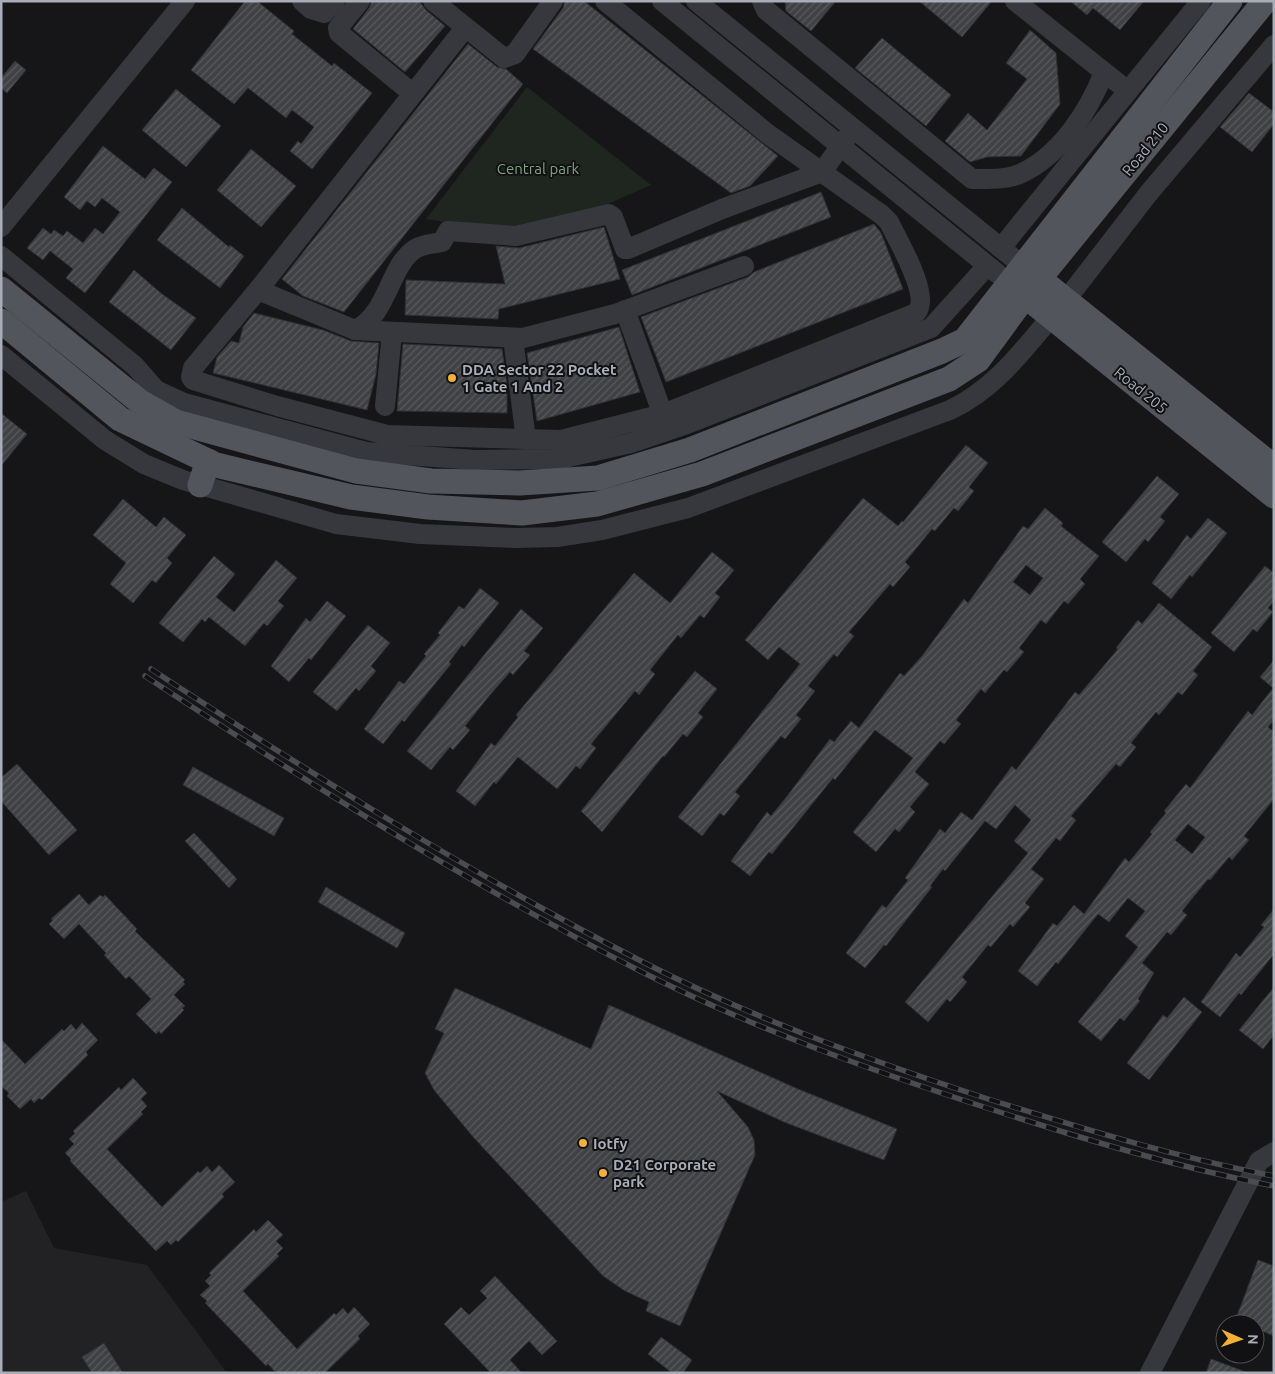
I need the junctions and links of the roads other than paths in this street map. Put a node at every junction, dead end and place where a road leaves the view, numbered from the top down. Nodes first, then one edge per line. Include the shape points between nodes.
1 (185, 1) edge
2 (302, 1) edge
3 (335, 1) edge
4 (360, 1) edge
5 (433, 1) edge
6 (553, 1) edge
7 (605, 1) edge
8 (662, 1) edge
9 (696, 1) edge
10 (762, 1) edge
11 (1015, 1) edge
12 (1201, 1) edge
13 (1230, 1) edge
14 (1265, 1) edge
15 (683, 8) edge
16 (465, 28) junction
17 (1274, 45) edge
18 (1104, 72) junction
19 (1096, 91) junction
20 (1128, 91) junction
21 (412, 93) junction
22 (1115, 107) junction
23 (853, 128) junction
24 (841, 146) junction
25 (822, 172) junction
26 (1, 227) edge
27 (1001, 248) junction
28 (1, 256) edge
29 (744, 266) dead end
30 (987, 266) junction
31 (1024, 281) junction
32 (1, 289) edge
33 (258, 290) junction
34 (1058, 309) junction
35 (625, 310) junction
36 (1, 322) edge
37 (356, 330) junction
38 (392, 332) junction
39 (514, 338) junction
40 (1, 355) edge
41 (193, 380) junction
42 (385, 406) dead end
43 (180, 413) junction
44 (666, 422) junction
45 (526, 440) junction
46 (677, 454) junction
47 (208, 461) junction
48 (1274, 467) edge
49 (200, 485) junction
50 (1274, 496) edge
51 (1274, 1152) edge
52 (1150, 1373) edge

1 - 26 street
2 - 3 street via 311,9 324,13
4 - 21 street via 338,28 339,33
5 - 16 street
6 - 16 street via 510,57 500,56
7 - 25 street via 768,134
8 - 15 street
9 - 23 street
10 - 19 street via 766,10 972,179 1020,174 1036,164 1085,113
11 - 18 street
12 - 20 street
13 - 31 main road, Road 210
14 - 31 main road, Road 210
15 - 24 street
16 - 21 street
17 - 34 street via 1148,194
18 - 19 street
18 - 20 street
19 - 22 street
20 - 22 street
21 - 33 street
22 - 27 street
23 - 24 street
23 - 27 street
24 - 25 street
24 - 30 street
25 - 37 street via 722,209 628,249 624,249 609,214 516,236 448,231 442,242 413,250 374,316
25 - 44 street via 888,222 914,274 920,309
27 - 31 street
28 - 43 street via 135,366
29 - 35 street
30 - 31 street
30 - 44 street via 932,328
31 - 34 main road, Road 205
31 - 46 main road via 965,340
31 - 47 main road via 978,360 948,379 702,474 598,504 522,513 428,508 352,497
32 - 43 main road via 139,401
33 - 37 street
33 - 41 street via 193,368
34 - 48 main road, Road 205
34 - 49 street via 1004,371 970,401 688,508 602,530 524,538 420,534 336,524
34 - 50 main road, Road 205
35 - 39 street
35 - 44 street
36 - 47 main road via 120,419
37 - 38 street
38 - 39 street
38 - 42 street
39 - 45 street
40 - 49 street via 123,452 144,464
41 - 43 street
41 - 45 street via 387,435
43 - 44 street via 366,452 475,460 560,459 631,442
43 - 46 main road via 356,471 431,481 520,483 598,478
44 - 45 street via 562,440
44 - 46 street
47 - 49 main road
51 - 52 street via 1259,1161

